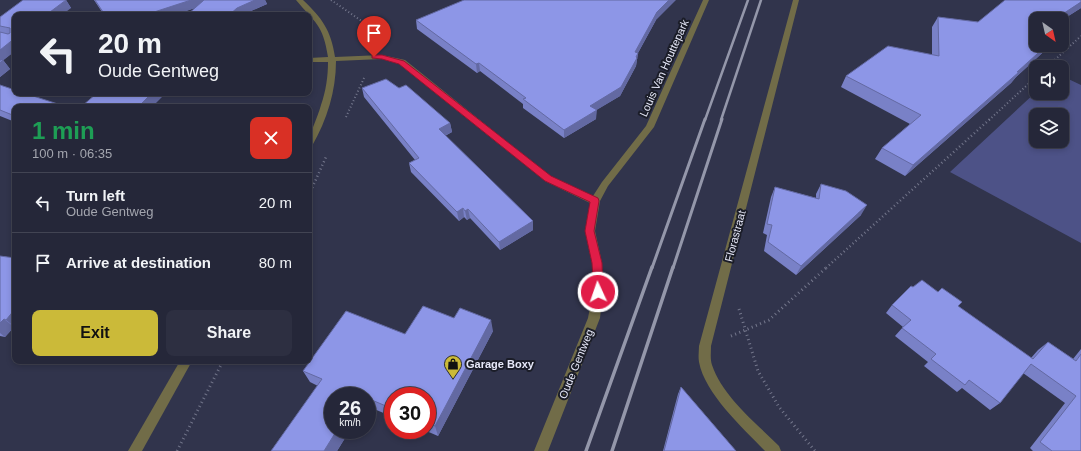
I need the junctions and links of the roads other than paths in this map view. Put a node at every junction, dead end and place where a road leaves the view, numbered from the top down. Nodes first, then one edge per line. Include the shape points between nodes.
1 (299, 0) edge
2 (706, 0) edge
3 (796, 0) edge
4 (310, 12) edge
5 (312, 14) edge
6 (332, 59) junction
7 (312, 60) edge
8 (312, 137) edge
9 (595, 201) junction
10 (184, 364) edge
11 (135, 451) edge
12 (541, 451) edge
13 (774, 451) edge

1 - 4 street
2 - 9 street, Louis Van Houttepark via 650,127 605,184
3 - 13 street, Florastraat via 705,346 706,364 714,383
5 - 6 street via 325,30
6 - 7 street
6 - 8 street via 329,97
6 - 9 street via 382,57 402,62 548,179
9 - 12 street, Oude Gentweg via 590,231 598,277 594,318
10 - 11 street

